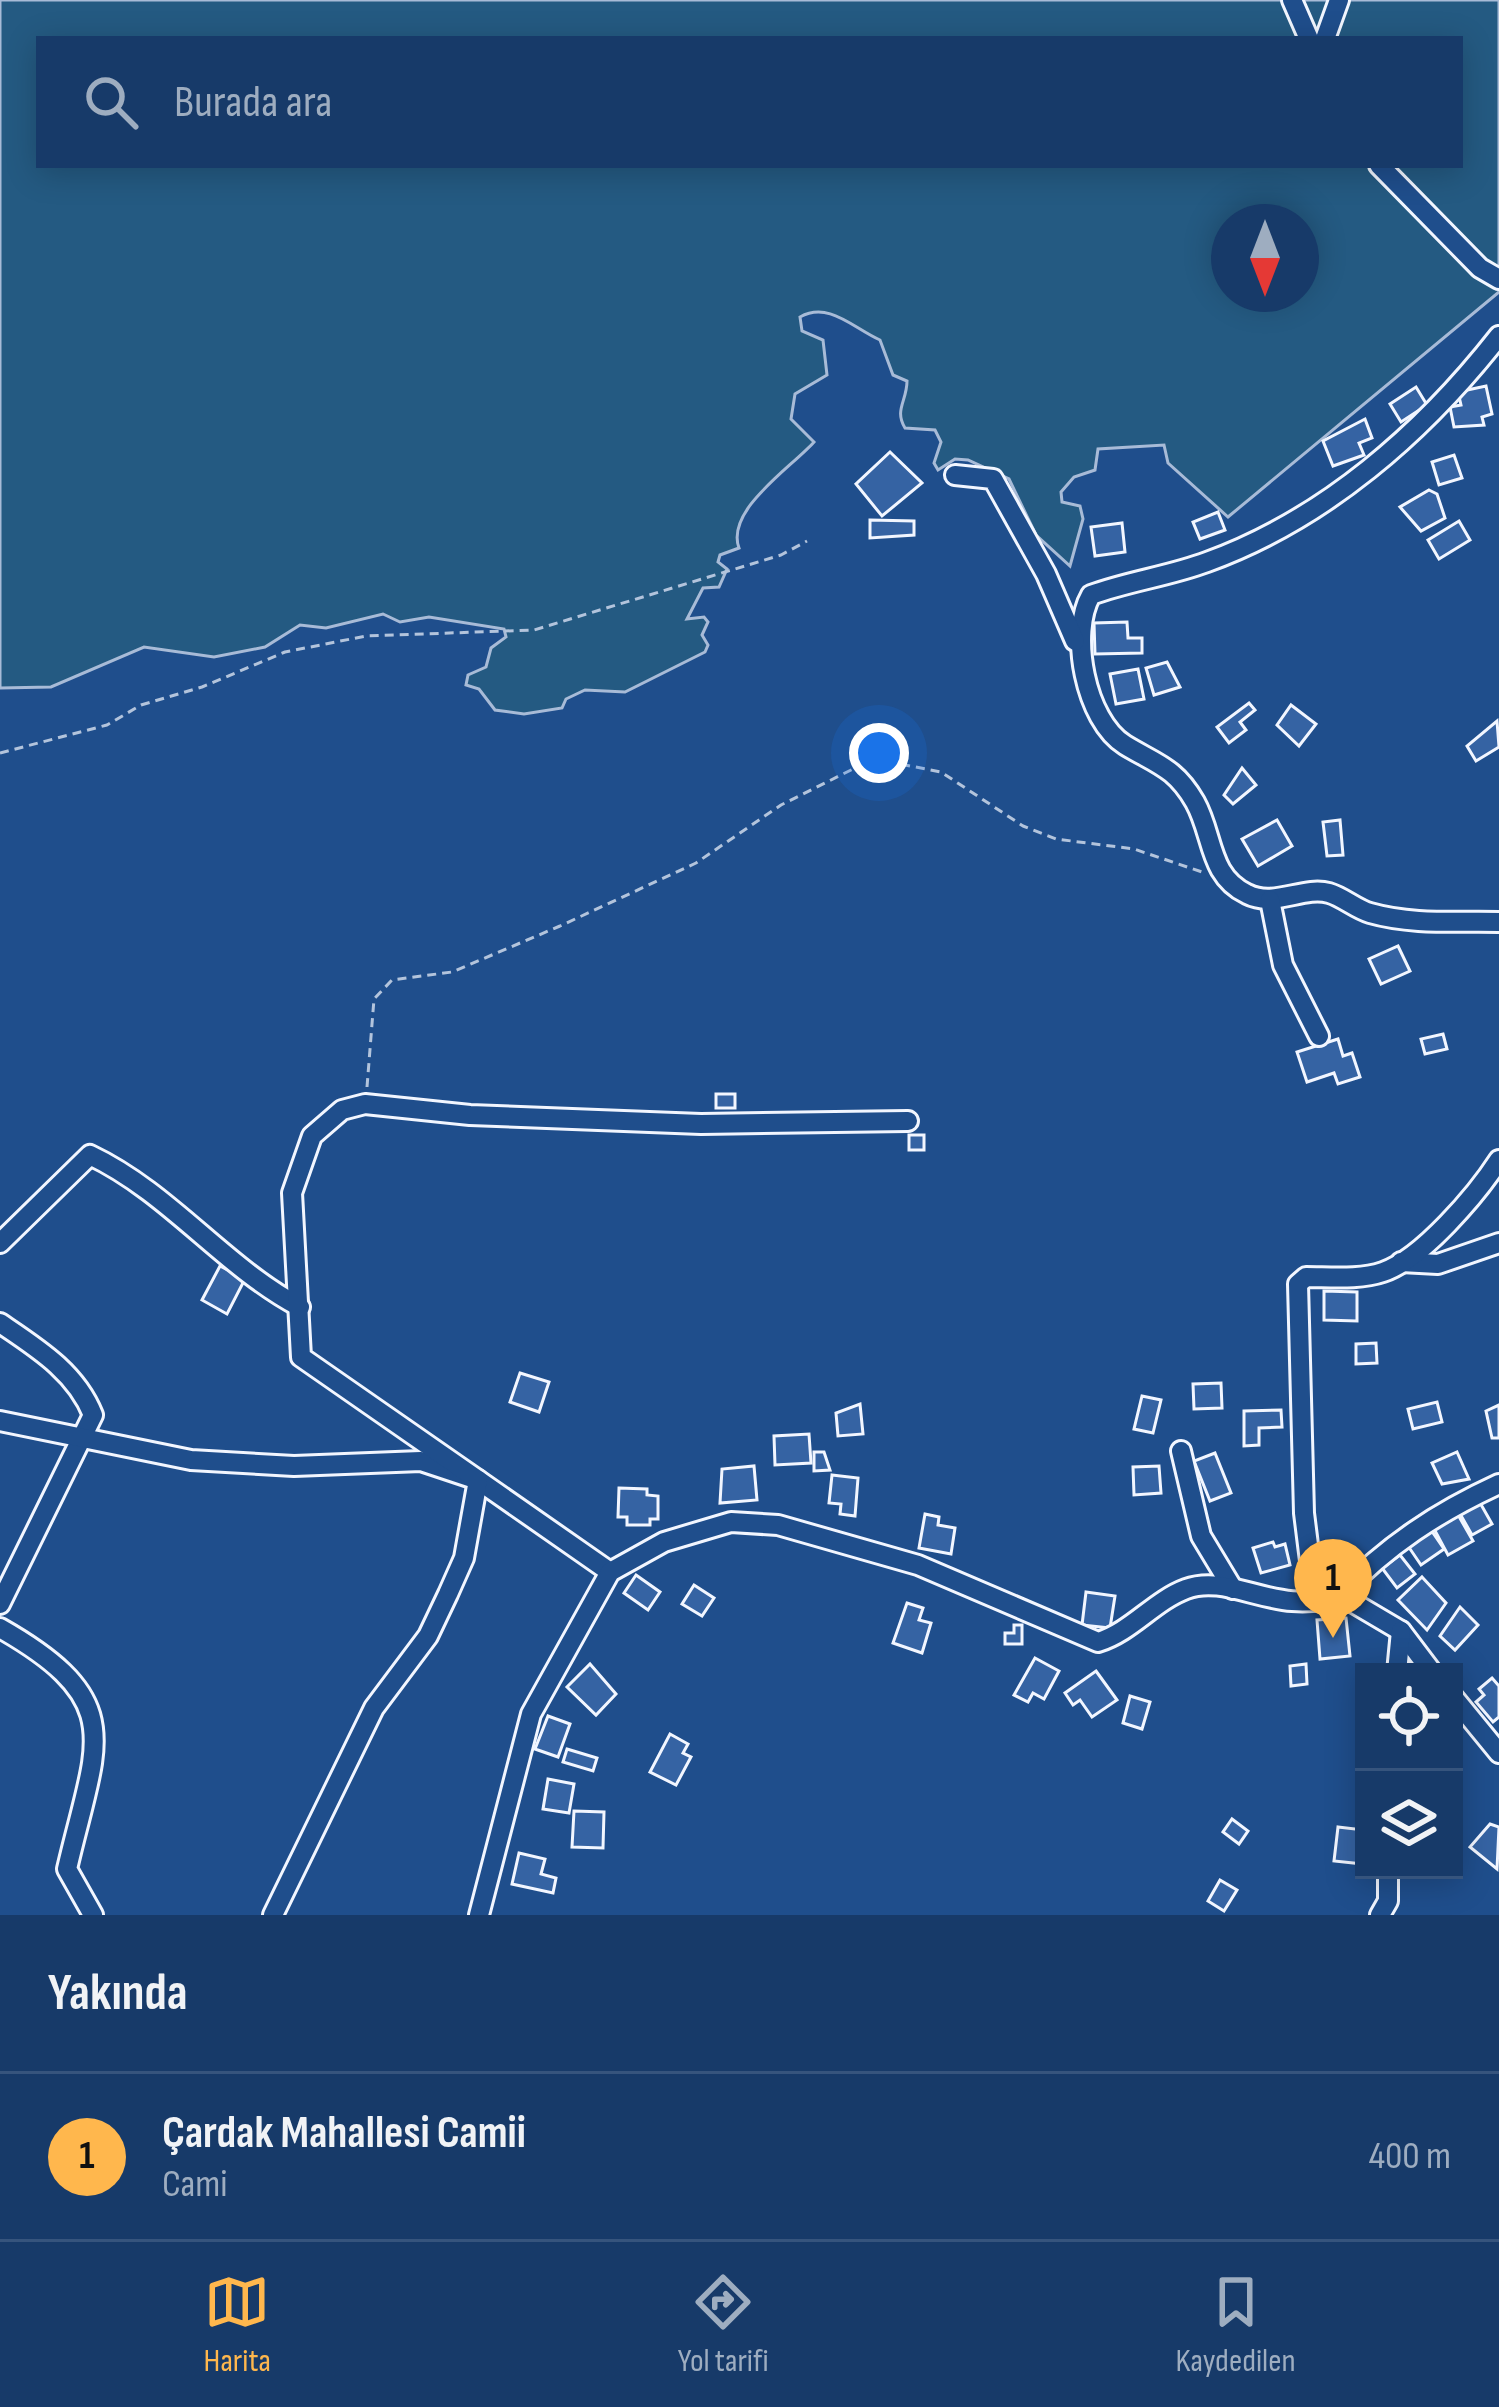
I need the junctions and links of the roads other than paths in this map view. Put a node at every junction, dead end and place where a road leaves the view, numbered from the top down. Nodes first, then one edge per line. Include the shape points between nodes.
1 (1292, 0) edge
2 (1340, 0) edge
3 (1308, 36) edge
4 (1325, 36) edge
5 (1382, 168) edge
6 (1499, 279) edge
7 (1499, 336) edge
8 (955, 475) dead end
9 (1077, 646) junction
10 (1270, 900) junction
11 (1499, 922) edge
12 (1318, 1036) dead end
13 (908, 1121) dead end
14 (1499, 1160) edge
15 (0, 1243) edge
16 (1499, 1243) edge
17 (1401, 1262) junction
18 (300, 1307) junction
19 (0, 1323) edge
20 (0, 1421) edge
21 (86, 1438) junction
22 (1181, 1451) dead end
23 (478, 1480) junction
24 (1499, 1484) edge
25 (610, 1572) junction
26 (1233, 1589) junction
27 (1340, 1595) junction
28 (1315, 1601) junction
29 (0, 1604) edge
30 (0, 1628) edge
31 (1401, 1631) junction
32 (1398, 1663) edge
33 (1425, 1663) edge
34 (1463, 1709) edge
35 (1499, 1753) edge
36 (1388, 1879) edge
37 (93, 1915) edge
38 (273, 1915) edge
39 (479, 1915) edge
40 (1380, 1915) edge

1 - 3 street
2 - 4 street
5 - 6 street
7 - 9 street via 1408,438 1332,495 1205,563 1091,595
8 - 9 street via 993,479
9 - 10 street via 1106,727 1172,771 1195,802 1219,873
10 - 11 street via 1327,892 1395,919
10 - 12 street via 1282,965
13 - 18 street via 701,1124 365,1104 329,1118 312,1136 292,1193
14 - 17 street via 1474,1195
15 - 18 street via 91,1155
16 - 17 street via 1438,1264
17 - 28 street via 1383,1272 1298,1284 1304,1513
18 - 23 street via 301,1357
19 - 21 street via 84,1392 93,1415
20 - 21 street
21 - 23 street via 191,1460 422,1461
21 - 29 street
22 - 26 street via 1201,1536
23 - 25 street
23 - 38 street via 464,1558 448,1594 428,1636 374,1708
24 - 27 street via 1393,1546
25 - 26 street via 664,1542 754,1520 918,1565 1098,1642 1186,1589
25 - 39 street via 531,1714
26 - 28 street via 1272,1602
27 - 28 street
27 - 31 street
30 - 37 street via 39,1650 91,1702 95,1745 67,1869
31 - 32 street
31 - 33 street
34 - 35 street
36 - 40 street

